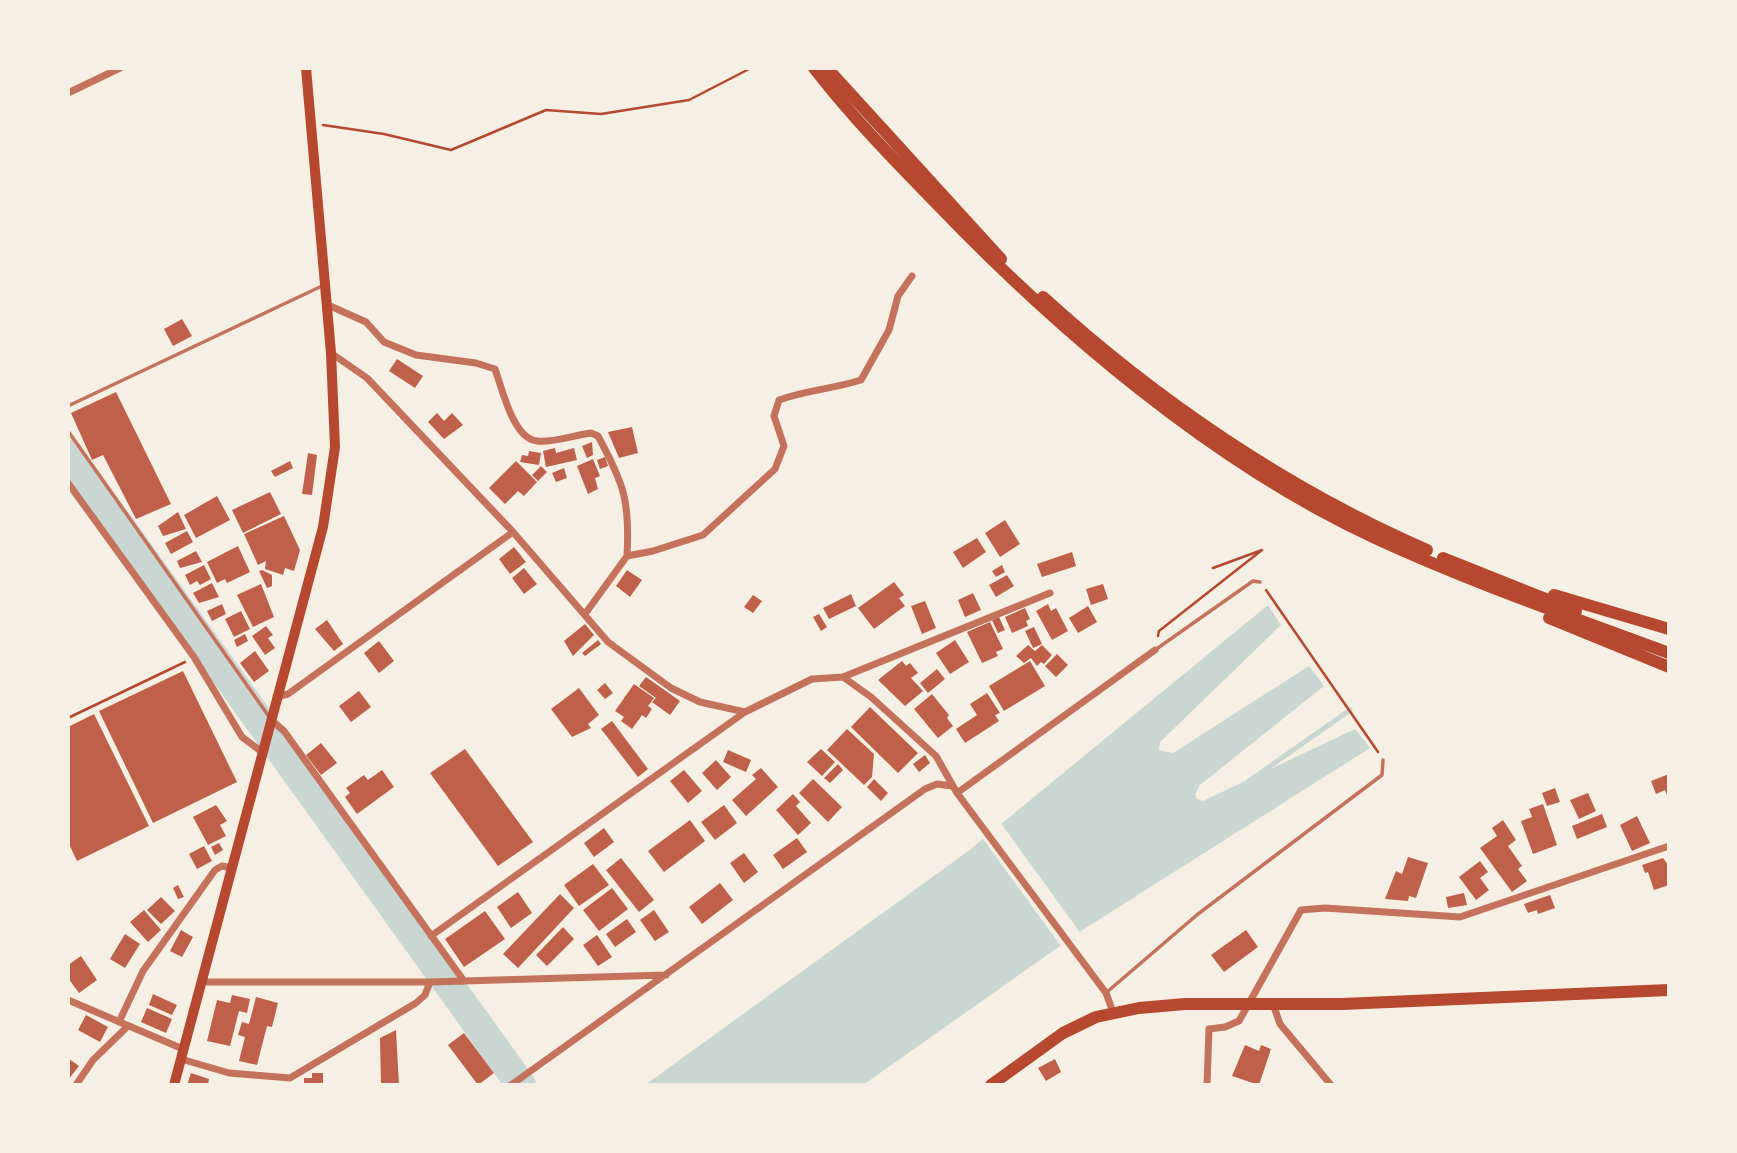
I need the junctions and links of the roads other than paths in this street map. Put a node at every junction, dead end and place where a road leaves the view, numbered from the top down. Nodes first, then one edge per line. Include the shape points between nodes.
1 (120, 68) edge
2 (306, 68) edge
3 (814, 68) edge
4 (827, 68) edge
5 (68, 93) edge
6 (912, 276) dead end
7 (327, 284) junction
8 (328, 305) junction
9 (331, 353) junction
10 (68, 406) edge
11 (68, 431) edge
12 (68, 483) edge
13 (513, 532) junction
14 (626, 556) junction
15 (1260, 582) road end
16 (1517, 586) junction
17 (1500, 592) junction
18 (1050, 593) dead end
19 (584, 614) junction
20 (1669, 629) edge
21 (1669, 644) edge
22 (1155, 650) joint
23 (1669, 653) edge
24 (1669, 667) edge
25 (843, 677) junction
26 (277, 696) junction
27 (746, 712) junction
28 (271, 720) junction
29 (263, 747) junction
30 (1383, 760) road end
31 (952, 786) junction
32 (957, 793) junction
33 (1669, 846) edge
34 (232, 868) junction
35 (431, 936) junction
36 (666, 975) junction
37 (461, 981) junction
38 (201, 982) junction
39 (430, 982) junction
40 (1669, 990) edge
41 (1106, 993) junction
42 (68, 1000) edge
43 (1273, 1004) junction
44 (1248, 1006) junction
45 (1113, 1012) junction
46 (119, 1022) junction
47 (128, 1026) junction
48 (182, 1054) junction
49 (293, 1076) junction
50 (76, 1085) edge
51 (174, 1085) edge
52 (295, 1085) edge
53 (511, 1085) edge
54 (991, 1085) edge
55 (1207, 1085) edge
56 (1331, 1085) edge

1 - 5 street
2 - 7 main road
3 - 17 highway via 857,122 984,254 1065,329 1157,401 1261,474 1332,516
4 - 16 highway via 999,257 1073,324 1162,393 1235,446 1337,508 1434,554
6 - 14 street via 898,296 889,330 860,380 779,400 774,416 784,446 775,469 703,536
7 - 8 main road
7 - 10 lane
8 - 9 main road
8 - 14 street via 366,322 384,342 416,355 495,369 523,436 536,442 591,433 598,436 623,482 629,517
9 - 13 street via 367,377
9 - 26 main road via 335,447 323,527
11 - 28 lane
12 - 29 street via 194,657 242,737
13 - 19 street
13 - 26 street via 288,694
14 - 19 street
15 - 22 lane via 1253,581
16 - 20 highway
16 - 21 highway
17 - 23 highway
17 - 24 highway via 1530,610
18 - 25 street
19 - 27 street via 608,642 671,688 700,702
22 - 32 street
25 - 27 street via 812,679
25 - 31 street via 872,696 936,756
26 - 28 main road
27 - 35 street
28 - 29 main road
28 - 35 street via 284,731
29 - 34 main road
30 - 41 lane via 1382,775 1198,914
31 - 32 street
31 - 36 street via 925,789
32 - 41 street
33 - 44 street via 1460,917 1301,910
34 - 38 main road
34 - 46 street via 222,866 207,881 143,971
35 - 37 street
36 - 37 street
36 - 53 street
37 - 39 street
38 - 39 street
38 - 48 main road
39 - 49 street via 416,1003
40 - 43 highway
41 - 45 street
42 - 46 street
43 - 44 highway
43 - 56 street via 1280,1024
44 - 45 highway via 1185,1004
44 - 55 street via 1239,1021 1209,1029
45 - 54 highway via 1063,1033
46 - 47 street
47 - 48 street
47 - 50 street via 93,1060
48 - 49 street via 229,1073 279,1079
48 - 51 main road
49 - 52 lane

